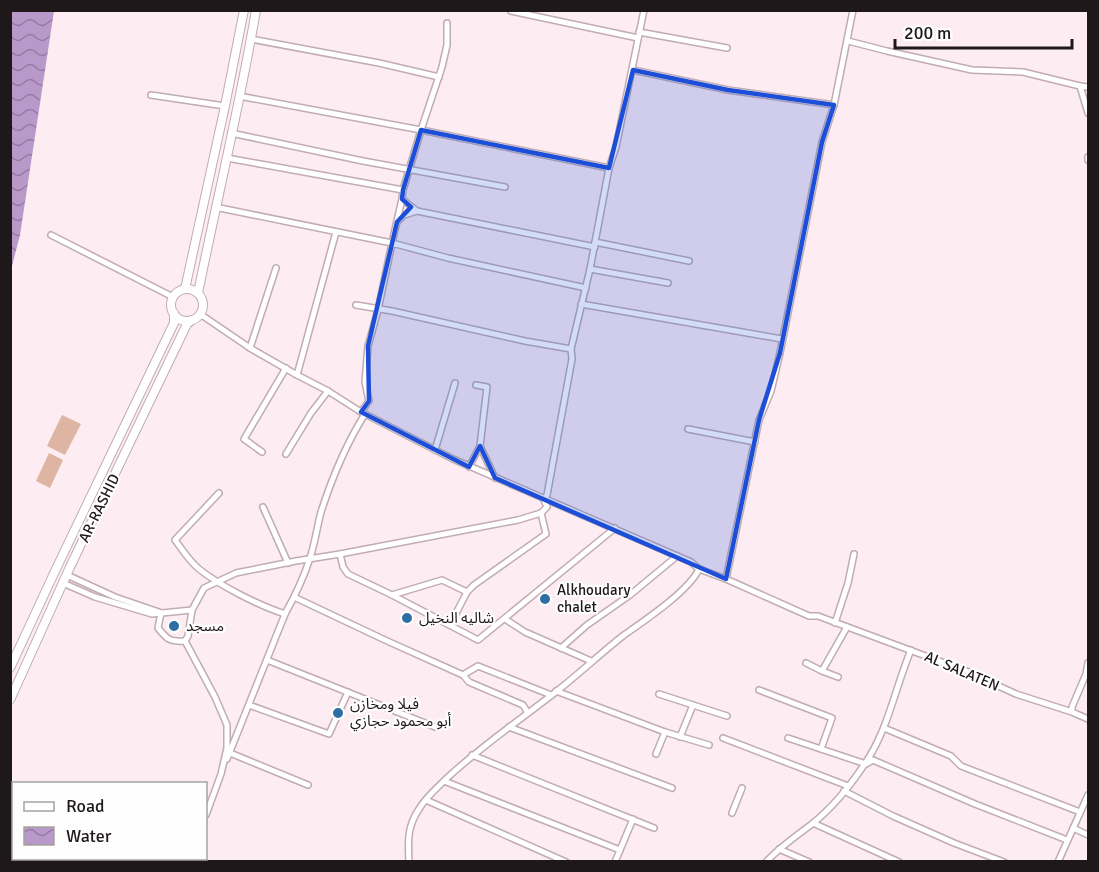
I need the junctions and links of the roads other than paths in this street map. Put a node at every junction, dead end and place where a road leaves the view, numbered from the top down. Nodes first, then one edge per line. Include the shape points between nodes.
1 (244, 10) edge
2 (256, 10) edge
3 (644, 10) edge
4 (853, 10) edge
5 (511, 11) edge
6 (447, 23) dead end
7 (638, 35) junction
8 (251, 39) junction
9 (848, 41) junction
10 (727, 48) dead end
11 (633, 70) junction
12 (439, 76) junction
13 (1080, 86) junction
14 (1089, 87) edge
15 (151, 95) dead end
16 (239, 96) junction
17 (834, 105) junction
18 (225, 106) junction
19 (1089, 113) edge
20 (421, 130) junction
21 (231, 133) junction
22 (227, 158) junction
23 (609, 168) junction
24 (410, 169) junction
25 (505, 187) dead end
26 (403, 190) junction
27 (402, 199) junction
28 (215, 207) junction
29 (417, 212) junction
30 (397, 222) junction
31 (336, 232) junction
32 (51, 235) dead end
33 (392, 243) junction
34 (595, 244) junction
35 (689, 261) dead end
36 (276, 268) dead end
37 (590, 269) junction
38 (668, 283) dead end
39 (586, 288) junction
40 (185, 289) junction
41 (198, 293) junction
42 (174, 297) junction
43 (581, 304) junction
44 (356, 305) dead end
45 (378, 310) junction
46 (174, 313) junction
47 (200, 314) junction
48 (192, 320) junction
49 (782, 339) junction
50 (250, 348) junction
51 (571, 349) junction
52 (286, 368) junction
53 (297, 375) junction
54 (455, 383) dead end
55 (476, 385) dead end
56 (328, 391) junction
57 (363, 413) junction
58 (688, 429) dead end
59 (754, 442) junction
60 (480, 446) junction
61 (435, 450) junction
62 (262, 452) dead end
63 (286, 454) dead end
64 (469, 467) junction
65 (495, 478) junction
66 (219, 493) dead end
67 (544, 500) junction
68 (262, 507) dead end
69 (541, 513) junction
70 (615, 528) junction
71 (340, 554) junction
72 (854, 554) dead end
73 (677, 556) junction
74 (310, 558) junction
75 (288, 563) junction
76 (699, 570) junction
77 (65, 579) junction
78 (726, 579) junction
79 (218, 582) junction
80 (466, 592) junction
81 (392, 595) junction
82 (294, 597) junction
83 (192, 610) junction
84 (161, 613) junction
85 (285, 614) junction
86 (505, 619) junction
87 (835, 623) junction
88 (450, 624) junction
89 (848, 627) junction
90 (184, 641) junction
91 (561, 648) junction
92 (911, 650) junction
93 (267, 660) junction
94 (591, 662) junction
95 (806, 663) dead end
96 (1089, 663) edge
97 (10, 668) edge
98 (822, 671) junction
99 (463, 675) junction
100 (838, 677) dead end
101 (759, 690) dead end
102 (348, 692) junction
103 (554, 693) junction
104 (659, 694) dead end
105 (10, 700) edge
106 (249, 705) junction
107 (693, 705) junction
108 (528, 712) junction
109 (1072, 712) junction
110 (727, 716) dead end
111 (1089, 719) edge
112 (435, 727) dead end
113 (509, 727) junction
114 (884, 728) junction
115 (665, 732) junction
116 (680, 736) junction
117 (723, 738) dead end
118 (788, 738) dead end
119 (709, 745) dead end
120 (821, 749) junction
121 (230, 753) junction
122 (656, 754) dead end
123 (472, 755) junction
124 (866, 764) junction
125 (221, 774) junction
126 (444, 781) junction
127 (308, 785) dead end
128 (742, 788) dead end
129 (672, 789) dead end
130 (846, 789) junction
131 (1089, 795) edge
132 (426, 800) junction
133 (207, 812) edge
134 (1080, 812) junction
135 (732, 813) dead end
136 (633, 819) junction
137 (813, 823) junction
138 (654, 828) dead end
139 (1073, 828) junction
140 (1089, 835) edge
141 (1067, 840) junction
142 (778, 849) junction
143 (620, 850) junction
144 (409, 861) edge
145 (566, 861) edge
146 (615, 861) edge
147 (766, 861) edge
148 (809, 861) edge
149 (899, 861) edge
150 (1004, 861) edge
151 (1058, 861) edge

1 - 18 main road
2 - 8 main road
3 - 7 street
4 - 9 street
5 - 7 street
6 - 12 street via 447,45
7 - 10 street
7 - 11 street
8 - 12 street
8 - 16 main road
9 - 13 street via 972,70 1023,72
9 - 17 street
11 - 17 street via 728,90
11 - 23 street
12 - 20 street
13 - 14 street
13 - 19 street
15 - 18 street
16 - 20 street
16 - 21 main road
17 - 49 street via 822,142
18 - 40 main road
20 - 23 street
20 - 24 street
21 - 22 main road
21 - 24 street
22 - 26 street
22 - 28 main road
23 - 34 street
24 - 25 street
24 - 26 street
26 - 27 street
27 - 29 street
27 - 30 street
28 - 31 street
28 - 41 main road
29 - 30 street via 404,215
29 - 34 street
30 - 33 street
31 - 33 street
31 - 53 street
32 - 42 street
33 - 39 street
33 - 45 street
34 - 35 street
34 - 37 street
36 - 50 street
37 - 38 street
37 - 39 street
39 - 43 street
40 - 41 main road
40 - 42 main road
41 - 47 main road via 203,305
42 - 46 main road
43 - 49 street
43 - 51 street
44 - 45 street
45 - 51 street
45 - 57 street via 368,346 365,382 369,401
46 - 48 main road
46 - 97 main road, AR-RASHID via 174,323
47 - 48 main road
47 - 50 street, AL SALATEN
48 - 77 main road, AR-RASHID
49 - 59 street via 771,391
50 - 52 street, AL SALATEN
51 - 67 street
52 - 53 street, AL SALATEN
52 - 62 street via 244,439
53 - 56 street, AL SALATEN
54 - 61 street
55 - 60 street via 487,387
56 - 57 street, AL SALATEN
56 - 63 street
57 - 61 street, AL SALATEN
57 - 74 street via 321,513
58 - 59 street
59 - 78 street
60 - 64 street
60 - 65 street
61 - 64 street, AL SALATEN
64 - 65 street, AL SALATEN
65 - 67 street, AL SALATEN
66 - 79 street via 175,540 197,568
67 - 69 street via 547,507
67 - 70 street, AL SALATEN
68 - 75 street
69 - 71 street
69 - 80 street via 546,534
70 - 73 street, AL SALATEN
70 - 86 street
71 - 74 street
71 - 81 street via 348,574
72 - 87 street
73 - 76 street, AL SALATEN
73 - 91 street
74 - 75 street
74 - 82 street
75 - 79 street via 236,573
76 - 78 street, AL SALATEN
76 - 94 street via 668,603
77 - 84 street via 95,597 152,614
77 - 105 main road, AR-RASHID
78 - 87 street, AL SALATEN via 808,616
79 - 83 street via 204,588
79 - 85 street
80 - 81 street via 442,580
80 - 88 street
81 - 88 street
82 - 85 street
82 - 99 street
83 - 84 street
83 - 90 street
84 - 90 street via 158,628 167,639
85 - 93 street
86 - 88 street via 478,640
86 - 91 street
87 - 89 street, AL SALATEN
89 - 92 street, AL SALATEN
89 - 98 street
90 - 125 street via 227,725
91 - 94 street
92 - 109 street, AL SALATEN
92 - 114 street
93 - 102 street
93 - 106 street
94 - 103 street
95 - 98 street
96 - 109 street
98 - 100 street
99 - 103 street via 478,666
99 - 108 street via 469,682 523,705
101 - 120 street via 832,718
102 - 106 street via 329,734
102 - 112 street
103 - 108 street
103 - 115 street
104 - 107 street
106 - 121 street
107 - 110 street
107 - 116 street
108 - 113 street
109 - 111 street, AL SALATEN
113 - 123 street
113 - 129 street
114 - 124 street
114 - 134 street via 951,756 961,766
115 - 116 street
115 - 122 street
116 - 119 street
117 - 130 street
118 - 120 street
120 - 124 street
121 - 125 street
121 - 127 street
123 - 126 street
123 - 136 street
124 - 130 street
124 - 141 street via 873,760
125 - 133 street
126 - 132 street
126 - 143 street
128 - 135 street
130 - 137 street
130 - 150 street via 893,816
131 - 134 street
132 - 144 street via 411,826
132 - 145 street
134 - 139 street
136 - 138 street
136 - 143 street
137 - 142 street
137 - 149 street
139 - 140 street
139 - 141 street
141 - 151 street
142 - 147 street
142 - 148 street
143 - 146 street

